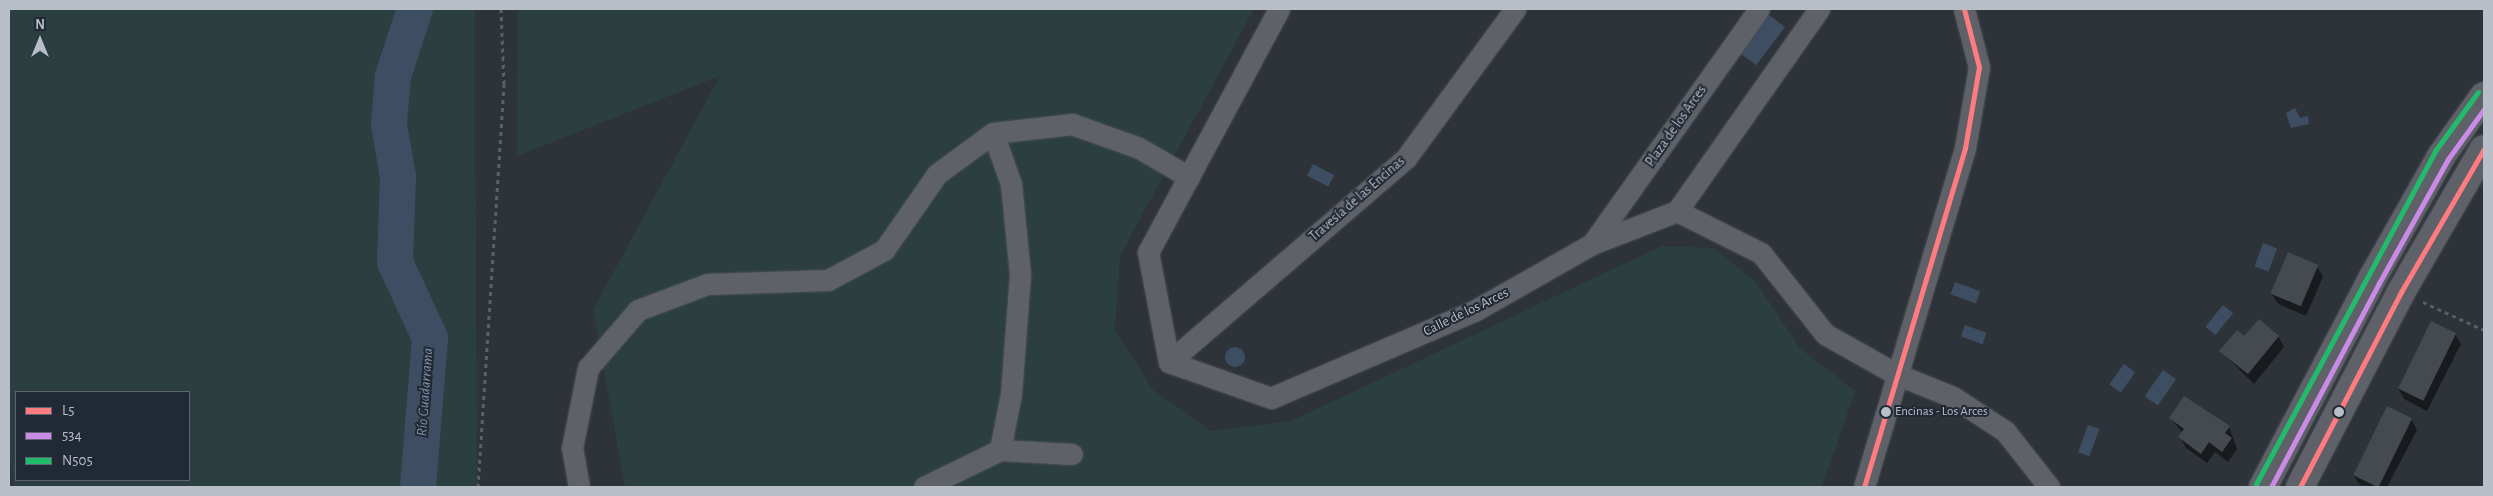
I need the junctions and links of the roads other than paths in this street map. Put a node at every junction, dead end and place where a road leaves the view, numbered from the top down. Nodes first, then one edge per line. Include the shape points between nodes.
1 (1279, 9) edge
2 (1515, 9) edge
3 (1759, 9) edge
4 (1819, 9) edge
5 (1964, 9) edge
6 (2484, 96) edge
7 (993, 133) junction
8 (2484, 150) edge
9 (1189, 177) junction
10 (1677, 211) junction
11 (1592, 244) junction
12 (1170, 362) junction
13 (1896, 374) junction
14 (1000, 450) junction
15 (1072, 454) dead end
16 (579, 487) edge
17 (924, 487) edge
18 (1864, 487) edge
19 (2048, 487) edge
20 (2263, 487) edge
21 (2300, 487) edge

1 - 9 street
2 - 12 street, Travesía de las Encinas via 1406,158
3 - 11 street, Plaza de los Arces
4 - 10 street
5 - 13 street via 1979,67 1965,148
6 - 20 street via 2442,155
7 - 9 street via 1072,124 1140,148
7 - 14 street via 1011,184 1020,274 1011,394
7 - 16 street via 937,174 884,250 828,280 707,284 638,310 588,368 572,448
8 - 21 street via 2401,292
9 - 12 street via 1148,252
10 - 11 street, Calle de los Arces
10 - 13 street via 1761,252 1825,334
11 - 12 street, Calle de los Arces via 1474,311 1271,398
13 - 18 street
13 - 19 street via 1953,397 2005,431
14 - 15 street
14 - 17 street

